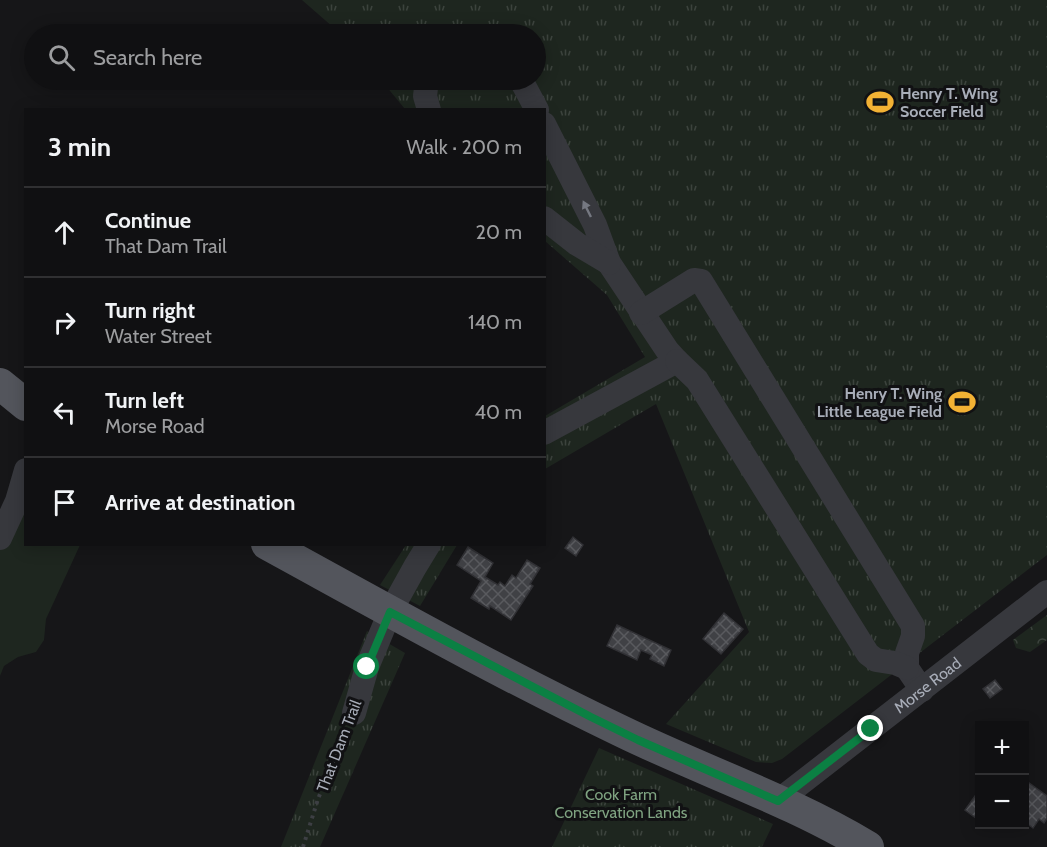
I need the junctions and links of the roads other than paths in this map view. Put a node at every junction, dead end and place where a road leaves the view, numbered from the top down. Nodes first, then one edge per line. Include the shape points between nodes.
1 (426, 90) edge
2 (526, 90) edge
3 (428, 108) edge
4 (536, 108) edge
5 (546, 128) edge
6 (546, 220) edge
7 (609, 263) junction
8 (642, 313) junction
9 (677, 361) junction
10 (0, 384) edge
11 (24, 403) edge
12 (546, 432) edge
13 (24, 477) edge
14 (0, 538) edge
15 (271, 546) edge
16 (428, 546) edge
17 (1047, 592) edge
18 (390, 612) junction
19 (908, 668) junction
20 (922, 690) junction
21 (354, 713) road end
22 (778, 801) junction
23 (868, 847) edge

1 - 3 street
2 - 4 street
7 -> 5 street via 595,225
6 - 7 street
7 - 8 street
8 - 9 street
8 - 19 street via 694,280 701,281 913,626
9 - 12 street
9 - 19 street via 697,380 868,654 876,660
10 - 11 main road
13 - 14 street
15 - 18 main road
16 - 18 street, That Dam Trail
17 - 20 street, Morse Road
18 - 21 street, That Dam Trail via 367,667
18 - 22 main road via 638,740
19 - 20 street
20 - 22 street, Morse Road
22 - 23 main road

